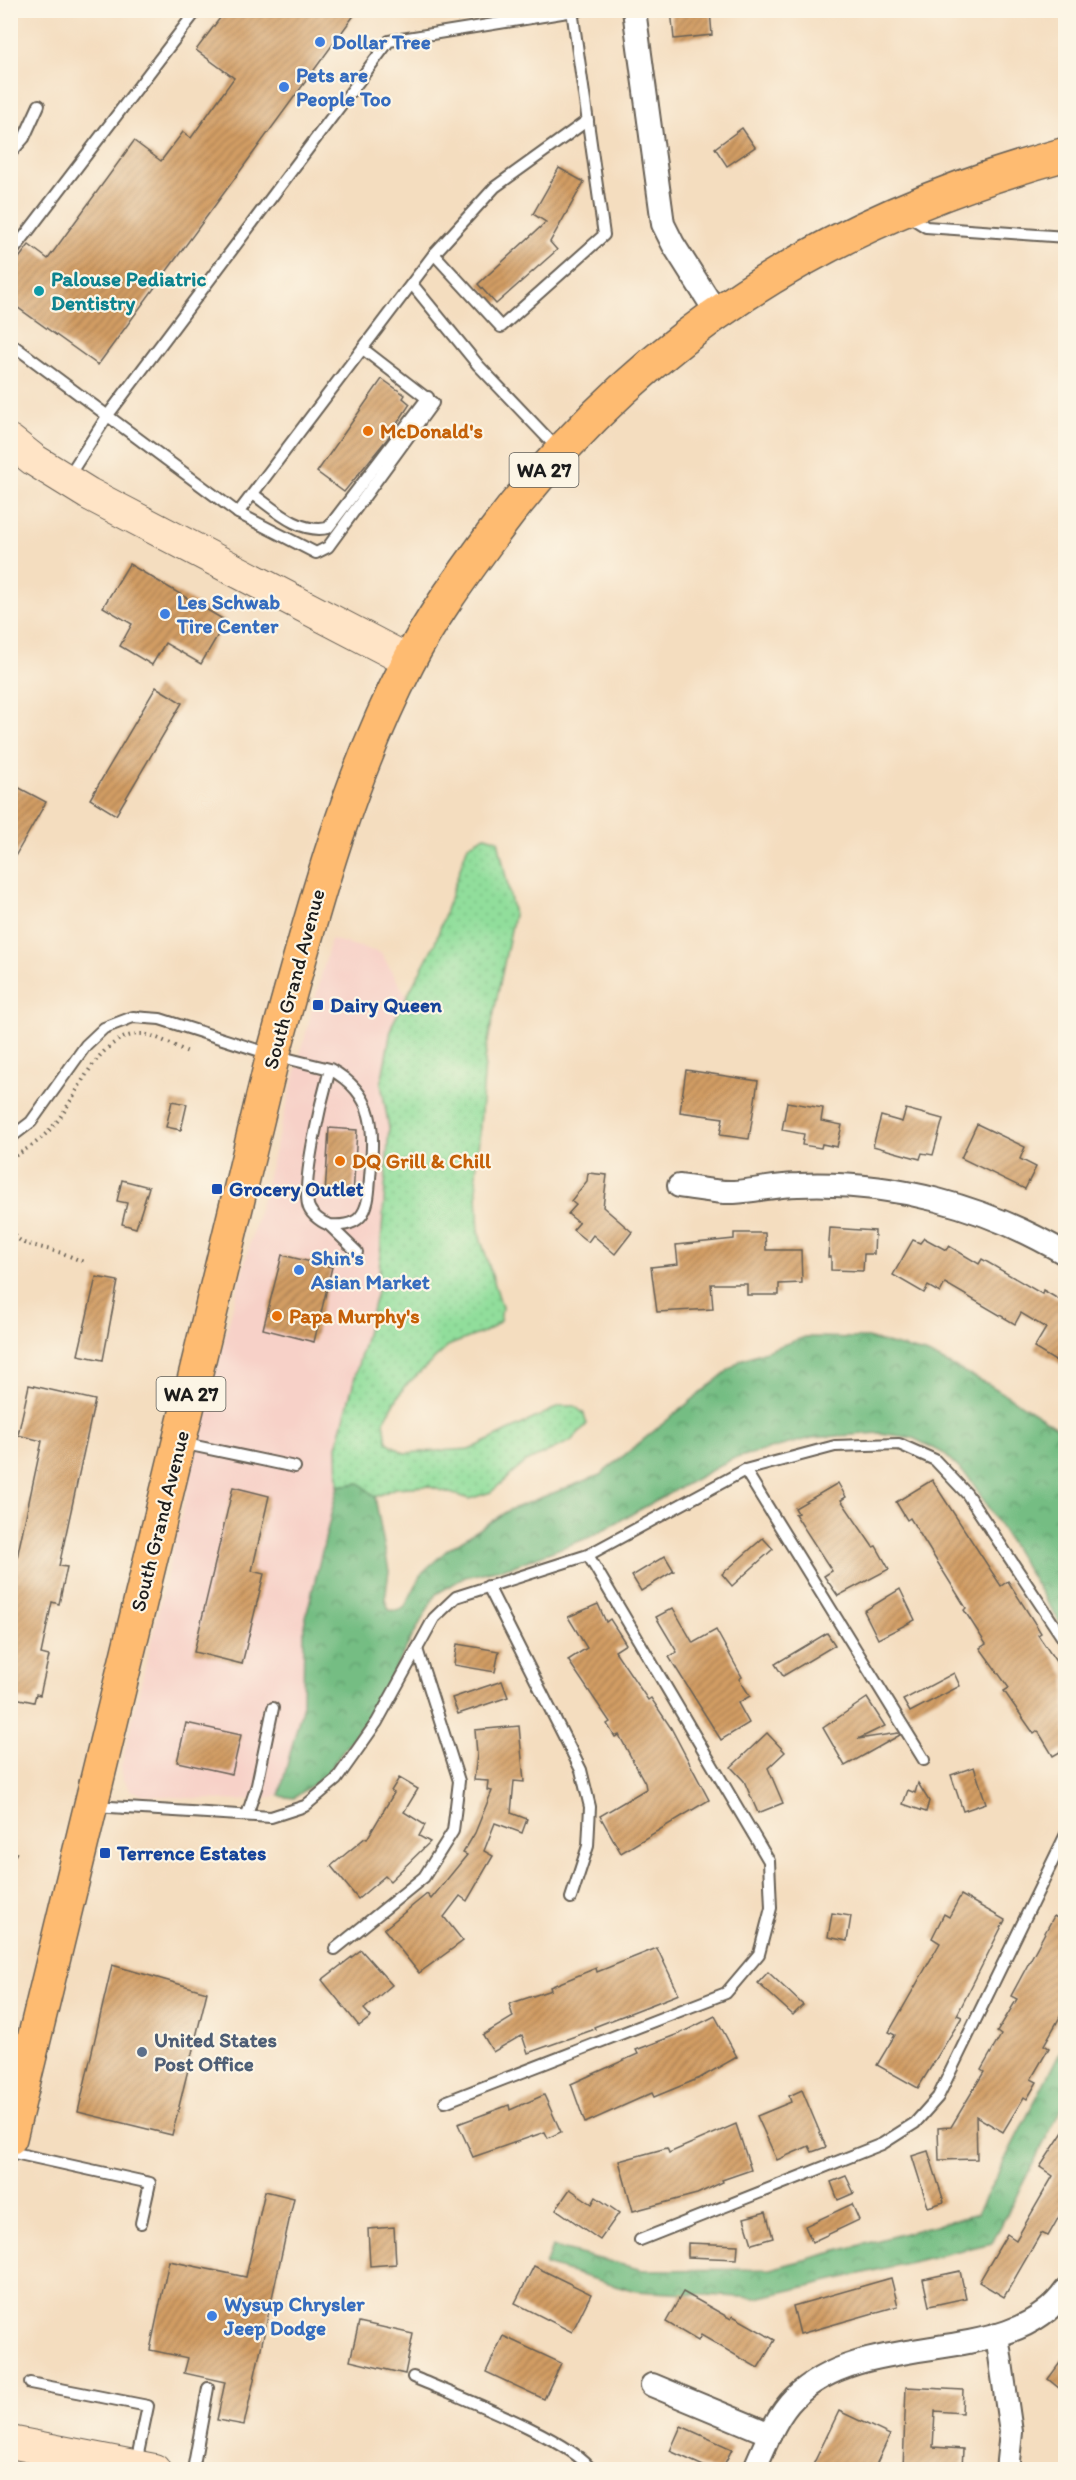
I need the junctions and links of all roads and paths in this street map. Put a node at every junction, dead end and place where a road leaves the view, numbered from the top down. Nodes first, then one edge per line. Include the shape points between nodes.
1 (197, 10) edge
2 (634, 10) edge
3 (575, 11) edge
4 (39, 105) dead end
5 (588, 120) junction
6 (10, 154) edge
7 (1065, 154) edge
8 (899, 210) junction
9 (1065, 237) edge
10 (435, 254) junction
11 (10, 255) edge
12 (412, 284) junction
13 (716, 312) junction
14 (10, 343) edge
15 (363, 349) junction
16 (428, 397) junction
17 (108, 415) junction
18 (10, 441) edge
19 (561, 452) junction
20 (66, 481) junction
21 (253, 494) junction
22 (238, 513) junction
23 (409, 661) junction
24 (188, 1052) dead end
25 (273, 1055) junction
26 (330, 1068) junction
27 (10, 1138) edge
28 (10, 1158) edge
29 (680, 1186) dead end
30 (10, 1224) edge
31 (328, 1224) junction
32 (357, 1252) dead end
33 (1065, 1254) edge
34 (84, 1262) dead end
35 (179, 1443) junction
36 (295, 1467) dead end
37 (745, 1470) junction
38 (588, 1554) junction
39 (488, 1586) junction
40 (1065, 1643) edge
41 (417, 1648) junction
42 (273, 1708) dead end
43 (924, 1760) dead end
44 (91, 1805) junction
45 (247, 1815) junction
46 (1065, 1834) edge
47 (10, 1851) edge
48 (18, 1855) dead end
49 (571, 1898) dead end
50 (335, 1949) dead end
51 (445, 2102) dead end
52 (11, 2133) edge
53 (141, 2223) dead end
54 (640, 2240) dead end
55 (1065, 2290) edge
56 (997, 2336) junction
57 (412, 2377) dead end
58 (30, 2383) dead end
59 (652, 2385) dead end
60 (208, 2388) dead end
61 (770, 2434) junction
62 (10, 2442) edge
63 (144, 2468) edge
64 (193, 2469) edge
65 (591, 2469) edge
66 (754, 2469) edge
67 (1007, 2469) edge

1 - 11 lane
2 - 13 street via 663,224
3 - 5 lane
3 - 17 lane via 389,41
4 - 6 lane via 24,138
5 - 10 lane via 495,187
5 - 10 lane via 604,235 501,327
7 - 8 main road, South Grand Avenue / WA 27 via 974,181
8 - 9 lane via 926,227
8 - 13 main road, South Grand Avenue / WA 27 via 811,253
10 - 12 lane
12 - 15 lane
12 - 19 lane via 478,365
13 - 19 main road, South Grand Avenue / WA 27 via 631,380
14 - 17 lane
15 - 16 lane
15 - 21 lane
16 - 21 lane via 328,528 296,524
16 - 22 lane via 432,406 320,553
17 - 20 lane
17 - 22 lane
18 - 20 street
19 - 23 main road, South Grand Avenue / WA 27 via 468,568
20 - 23 street
21 - 22 lane
23 - 25 main road, South Grand Avenue / WA 27 via 358,773 320,884
24 - 28 path via 142,1034 125,1037 106,1050 56,1123 35,1144
25 - 26 lane
25 - 27 lane via 160,1020 133,1017 104,1028 86,1045 31,1122
25 - 35 main road, South Grand Avenue / WA 27
26 - 31 lane via 307,1193 309,1208
26 - 31 lane via 357,1088 369,1108 372,1153 368,1201 360,1217 349,1224
29 - 33 street via 733,1192 798,1185 870,1187 952,1203 1031,1233
30 - 34 path via 18,1239
31 - 32 lane
35 - 36 lane
35 - 44 main road, South Grand Avenue / WA 27
37 - 38 lane
37 - 40 lane via 835,1446 899,1444 935,1460 967,1494
37 - 43 lane
38 - 39 lane
38 - 51 lane via 769,1861 771,1908 759,1954 726,1993
39 - 41 lane via 456,1597 434,1618
39 - 49 lane via 581,1770 590,1807 588,1846
41 - 45 lane via 377,1722 336,1780 305,1806 271,1817
41 - 50 lane via 459,1782 453,1831 424,1877
42 - 45 lane via 258,1785
44 - 45 lane
44 - 52 main road, South Grand Avenue / WA 27
46 - 54 lane via 938,2097 915,2123 882,2144
47 - 48 path
52 - 53 lane via 150,2183
55 - 56 street via 1038,2317
56 - 61 street via 852,2363 831,2371 792,2400
56 - 67 street via 1011,2432
57 - 65 lane via 564,2446
58 - 63 lane via 148,2406
59 - 61 street
60 - 64 lane
61 - 66 street
62 - 63 street

